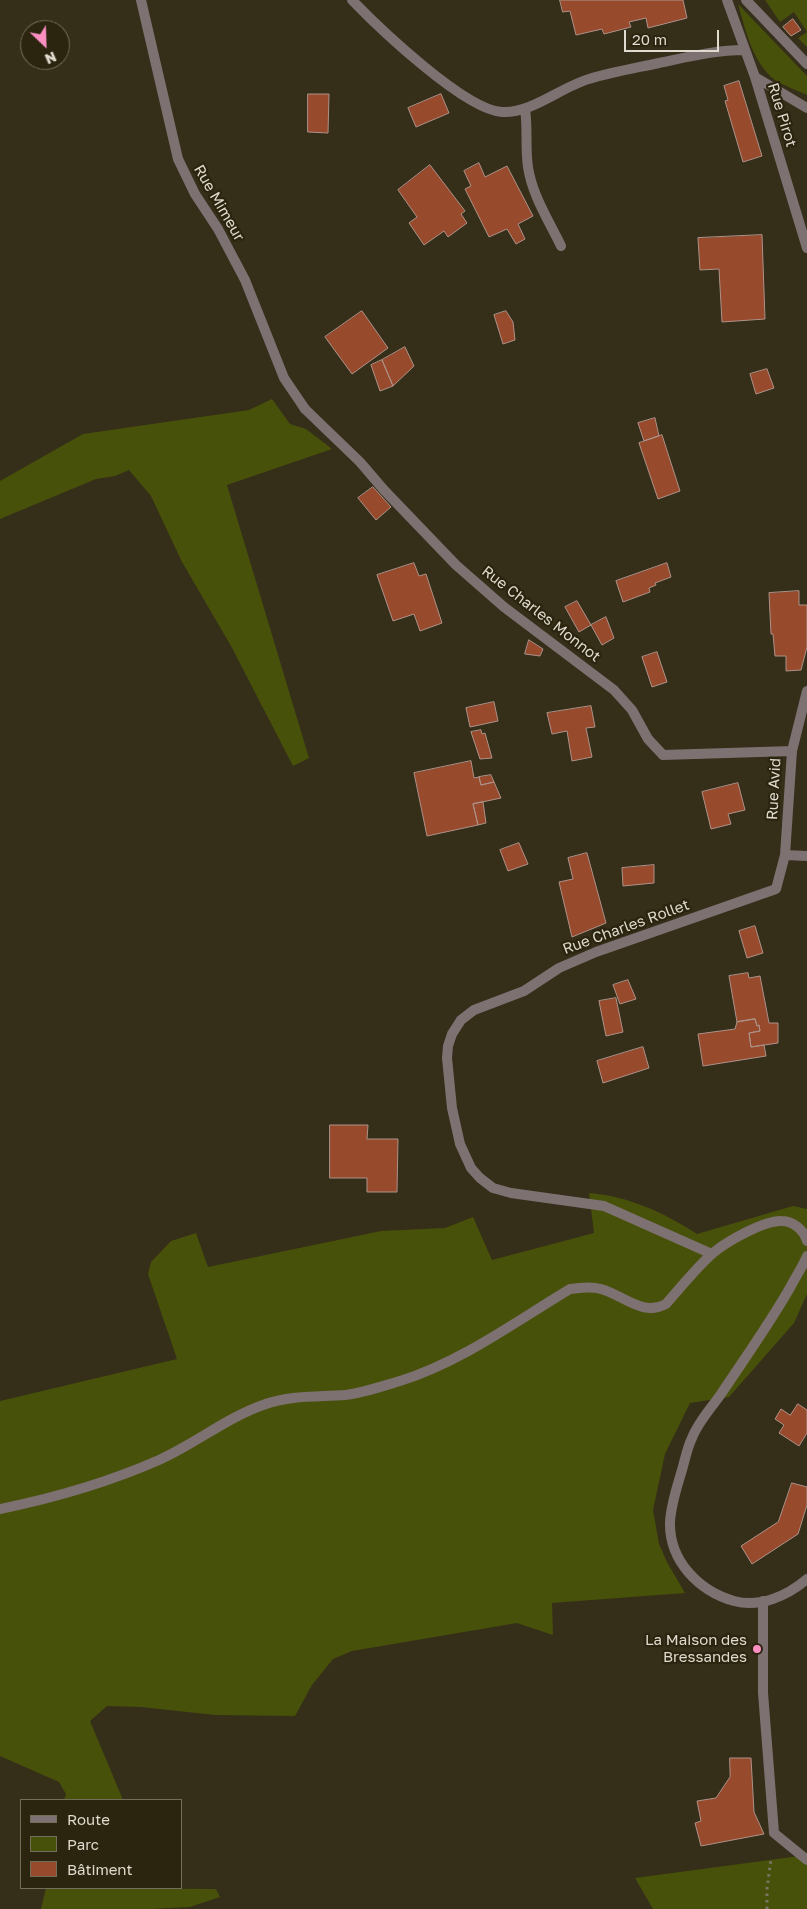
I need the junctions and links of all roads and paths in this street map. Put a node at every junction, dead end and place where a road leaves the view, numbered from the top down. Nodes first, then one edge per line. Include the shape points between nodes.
1 (141, 0) edge
2 (352, 0) edge
3 (727, 0) edge
4 (746, 0) edge
5 (745, 50) junction
6 (807, 64) edge
7 (755, 77) junction
8 (807, 108) edge
9 (524, 109) junction
10 (561, 246) dead end
11 (807, 248) edge
12 (304, 409) joint
13 (807, 691) edge
14 (792, 751) junction
15 (785, 855) junction
16 (807, 856) edge
17 (776, 889) joint
18 (807, 1241) edge
19 (712, 1254) junction
20 (807, 1256) edge
21 (0, 1508) edge
22 (807, 1579) edge
23 (763, 1601) junction
24 (774, 1833) junction
25 (807, 1860) edge
26 (767, 1909) edge

1 - 12 street, Rue Mimeur via 178,159 245,280 284,378
2 - 9 street via 380,29 477,105 501,112
3 - 5 street, Rue Pirot
4 - 6 street
5 - 7 street, Rue Pirot
5 - 9 street via 719,50 589,79
7 - 8 street
7 - 11 street, Rue Pirot
9 - 10 street via 532,185
12 - 14 street, Rue Charles Monnot via 360,462 456,565 504,607 614,690 632,710 648,739 662,755
13 - 14 street, Rue Avid
14 - 15 street, Rue Avid
15 - 16 street
15 - 17 street, Rue Avid
17 - 19 street, Rue Charles Rollet via 558,968 524,991 474,1010 461,1020 448,1046 456,1125 465,1156 480,1178 493,1188 511,1193 604,1206
18 - 19 street via 798,1226 782,1221 734,1239
19 - 21 street via 666,1304 658,1308 642,1308 602,1289 570,1290 456,1358 401,1381 347,1394 290,1397 265,1404 243,1412 161,1459 115,1478
20 - 23 street via 777,1312 692,1436 672,1505 670,1524 673,1542 679,1560 690,1576 721,1597 739,1602
22 - 23 street via 794,1590
23 - 24 street via 763,1693
24 - 25 street
24 - 26 path

